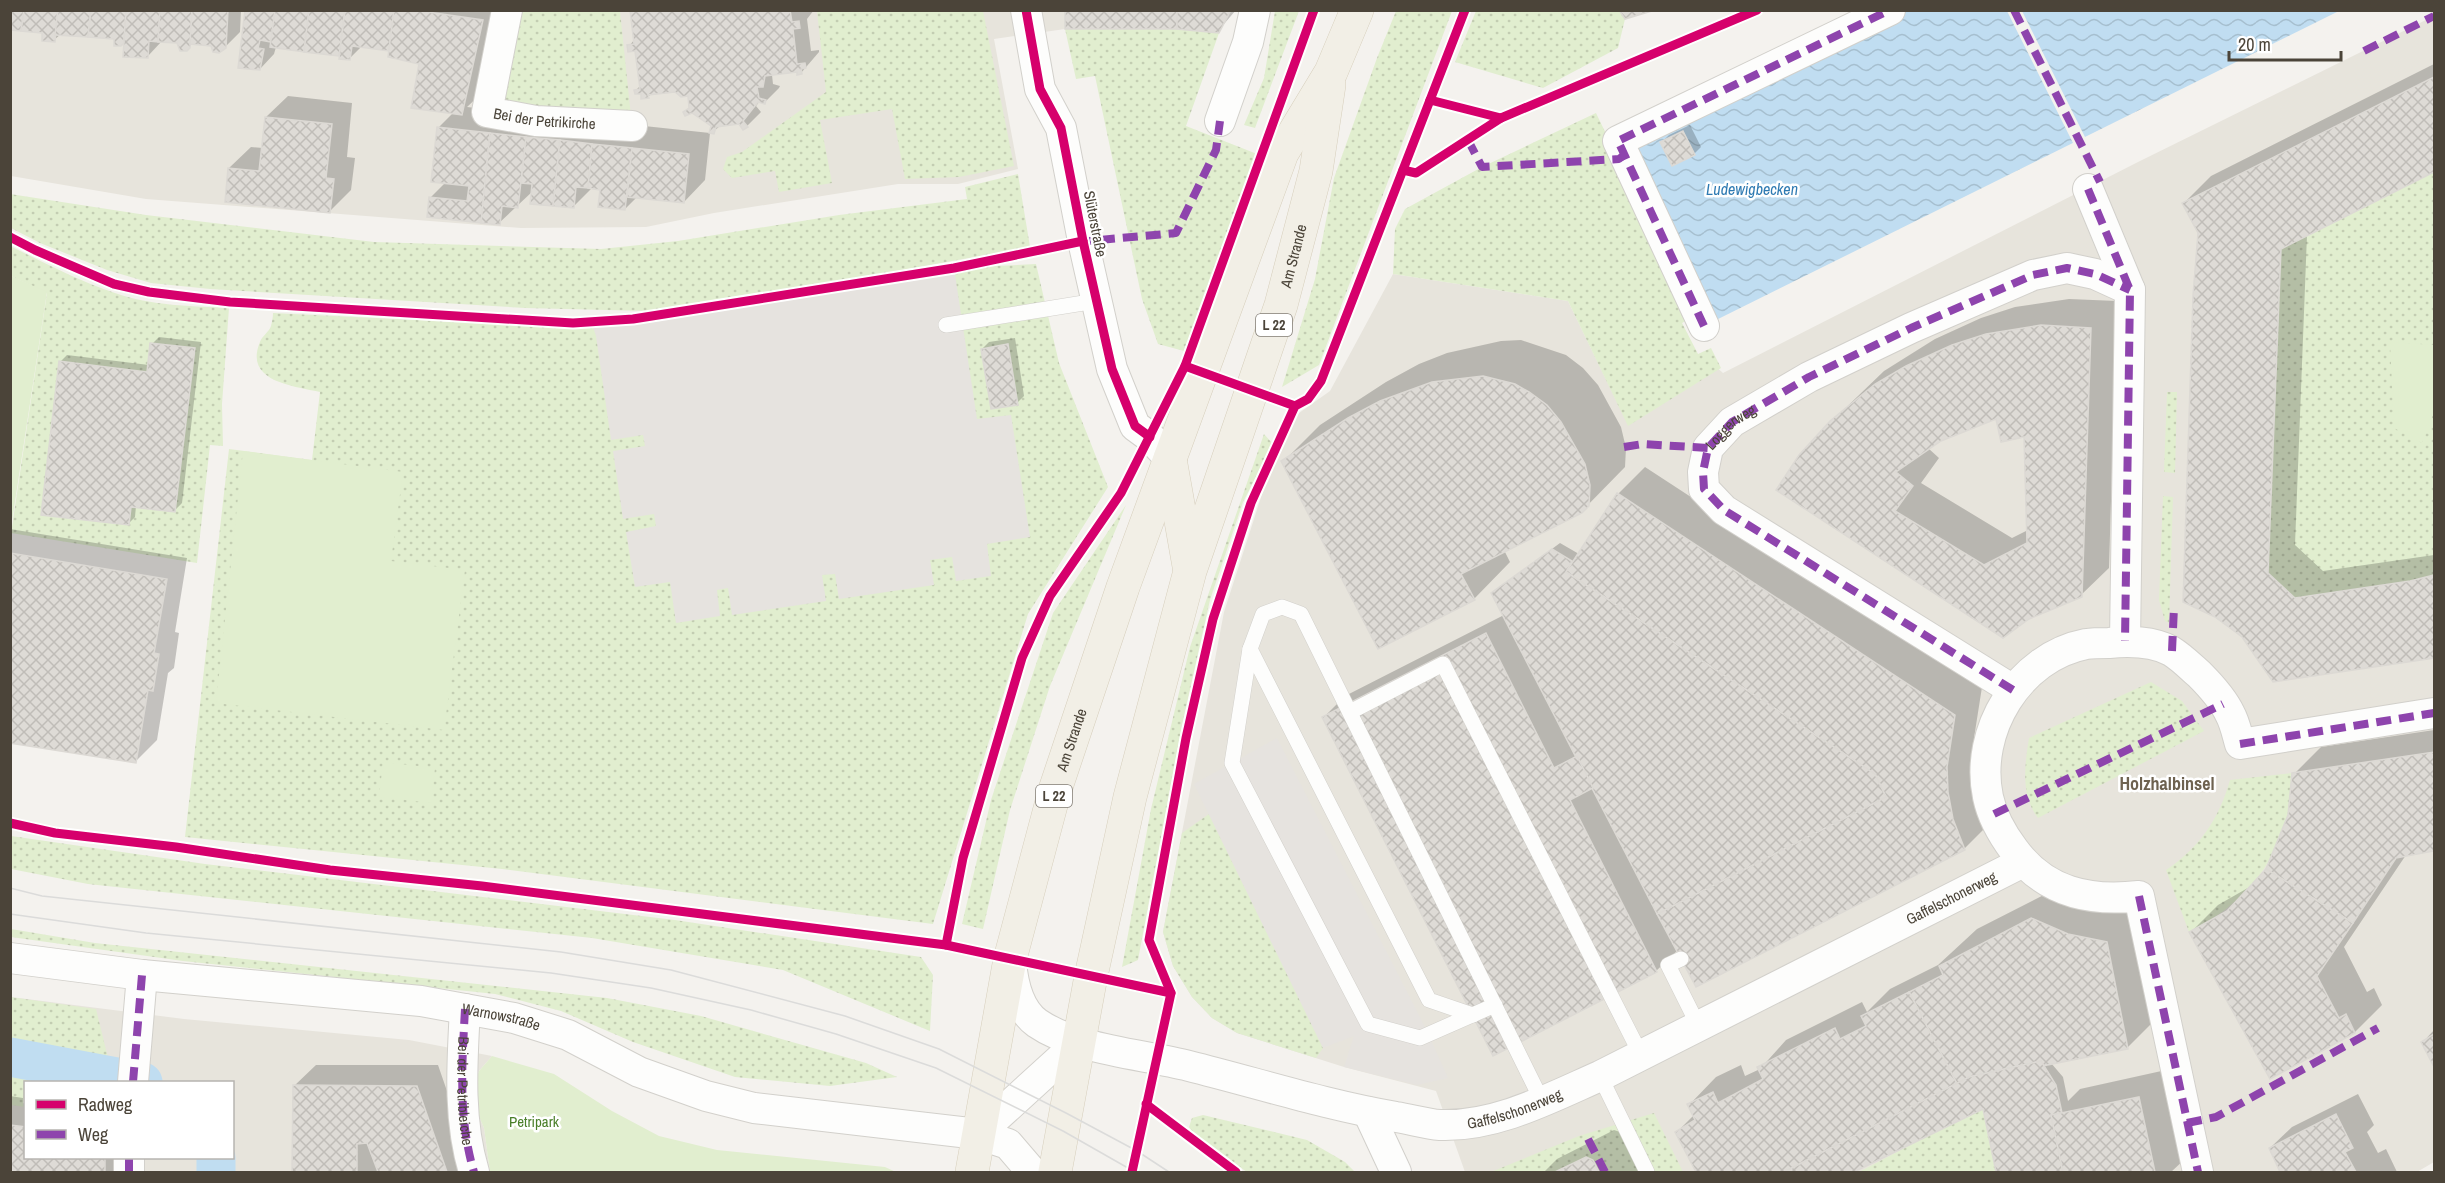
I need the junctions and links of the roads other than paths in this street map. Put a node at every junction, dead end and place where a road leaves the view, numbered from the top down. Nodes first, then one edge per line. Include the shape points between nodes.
1 (507, 10) edge
2 (1026, 10) edge
3 (1255, 10) edge
4 (1356, 10) edge
5 (1890, 10) edge
6 (1331, 72) junction
7 (1220, 121) dead end
8 (632, 126) dead end
9 (2088, 189) dead end
10 (2130, 290) junction
11 (1096, 300) junction
12 (946, 325) dead end
13 (1704, 326) dead end
14 (1170, 459) junction
15 (1190, 571) junction
16 (2125, 642) junction
17 (1250, 649) junction
18 (2013, 690) junction
19 (1350, 712) junction
20 (2434, 713) edge
21 (2023, 862) junction
22 (10, 958) edge
23 (1010, 959) junction
24 (1681, 959) dead end
25 (142, 975) junction
26 (1495, 1005) junction
27 (465, 1009) junction
28 (1473, 1014) junction
29 (1700, 1026) junction
30 (1079, 1042) junction
31 (1641, 1055) junction
32 (1599, 1076) junction
33 (133, 1081) edge
34 (1542, 1101) junction
35 (1368, 1112) junction
36 (978, 1134) junction
37 (474, 1173) edge
38 (972, 1173) edge
39 (1032, 1173) edge
40 (1055, 1173) edge
41 (1395, 1173) edge
42 (1647, 1173) edge
43 (2198, 1173) edge

1 - 8 street, Bei der Petrikirche via 487,112 537,121
2 - 11 street, Slüterstraße via 1040,89 1061,128
3 - 7 street
4 - 6 main road, Am Strande / L 22
5 - 13 street via 1618,141
6 - 14 main road, Am Strande / L 22 via 1282,153
6 - 15 main road, Am Strande / L 22 via 1316,171 1281,305
9 - 10 street
10 - 16 street
10 - 18 street, Loggerweg via 2095,274 2067,268 2033,275 1809,377 1732,422 1708,448 1704,489 1724,510
11 - 12 lane
11 - 14 street, Slüterstraße via 1112,369 1135,426
14 - 15 main road, Am Strande
14 - 23 main road, Am Strande / L 22 via 1055,790
15 - 30 main road, Am Strande / L 22 via 1130,797
16 - 18 street via 2085,644 2058,654 2033,669
16 - 20 street via 2149,643 2172,651 2189,665 2212,687 2230,713 2240,744
17 - 19 lane via 1263,614 1282,607 1300,614
17 - 28 lane via 1429,1000
17 - 28 lane via 1232,763 1368,1024 1420,1038
18 - 21 street via 1994,723 1985,759 1986,778 1988,797 2001,832
19 - 26 lane
19 - 31 lane via 1443,664
21 - 29 street, Gaffelschonerweg
21 - 43 street via 2050,883 2080,895 2112,899 2139,896
22 - 25 street, Warnowstraße
23 - 30 street, Gaffelschonerweg via 1020,1003 1034,1021
23 - 36 main road, Am Strande / L 22
24 - 29 lane via 1668,965
25 - 27 street, Warnowstraße via 421,1000
25 - 33 street
26 - 28 lane
26 - 34 lane
27 - 36 street, Warnowstraße via 514,1018 568,1035 639,1072 754,1108
27 - 37 street, Bei der Petribleiche via 461,1086
29 - 31 street, Gaffelschonerweg
30 - 35 street, Gaffelschonerweg
30 - 36 street
30 - 40 main road, Am Strande / L 22
31 - 32 street, Gaffelschonerweg
32 - 34 street, Gaffelschonerweg
32 - 42 lane
34 - 35 street, Gaffelschonerweg via 1487,1120 1440,1125
35 - 41 street
36 - 38 main road, L 22
36 - 39 street, Warnowstraße via 1008,1144

